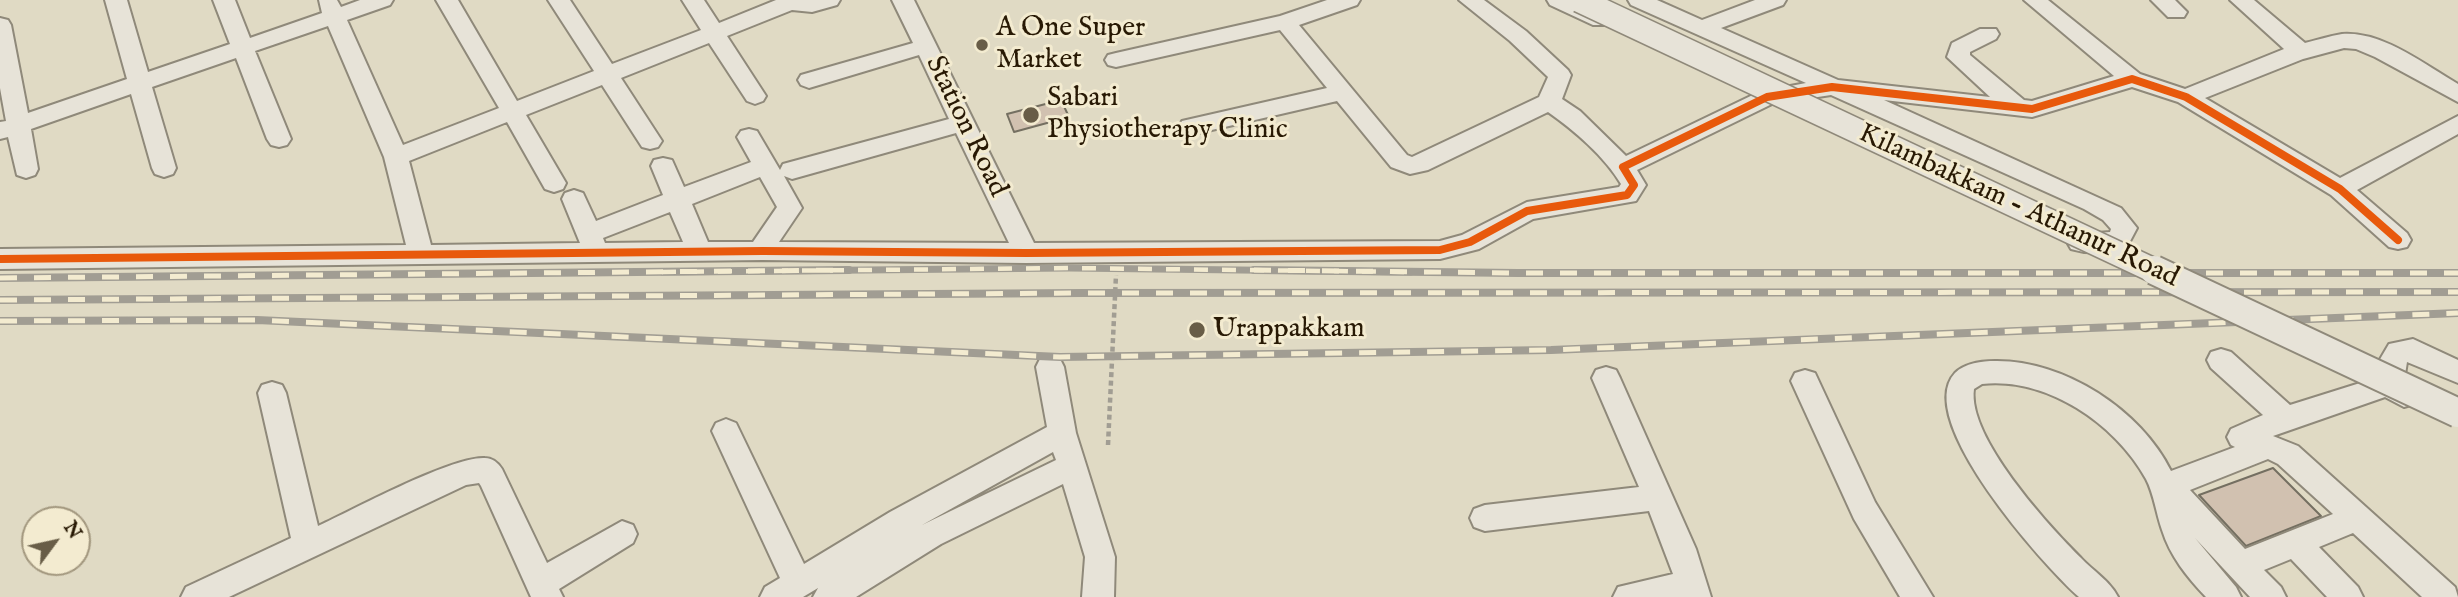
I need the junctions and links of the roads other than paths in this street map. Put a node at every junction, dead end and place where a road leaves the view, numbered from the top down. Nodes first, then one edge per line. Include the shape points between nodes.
1 (116, 0) edge
2 (224, 0) edge
3 (382, 0) edge
4 (447, 0) edge
5 (559, 0) edge
6 (692, 0) edge
7 (829, 0) edge
8 (903, 0) edge
9 (1349, 0) edge
10 (1470, 0) edge
11 (1558, 0) edge
12 (1579, 0) edge
13 (1608, 0) edge
14 (1639, 0) edge
15 (1775, 0) edge
16 (2035, 0) edge
17 (2241, 0) edge
18 (789, 1) edge
19 (331, 8) edge
20 (1285, 22) junction
21 (0, 25) edge
22 (1702, 29) junction
23 (1988, 34) dead end
24 (714, 35) junction
25 (926, 46) junction
26 (243, 48) junction
27 (2301, 52) junction
28 (1116, 60) dead end
29 (607, 77) junction
30 (2133, 79) junction
31 (809, 80) dead end
32 (140, 84) junction
33 (1832, 87) junction
34 (1343, 92) junction
35 (2458, 94) edge
36 (755, 96) dead end
37 (1767, 97) junction
38 (2186, 97) junction
39 (1549, 102) junction
40 (2018, 108) junction
41 (511, 112) junction
42 (963, 123) junction
43 (2458, 124) edge
44 (1190, 127) dead end
45 (9, 128) edge
46 (749, 137) dead end
47 (279, 139) dead end
48 (650, 141) dead end
49 (396, 157) junction
50 (663, 166) dead end
51 (765, 166) junction
52 (1623, 167) junction
53 (26, 169) dead end
54 (164, 169) dead end
55 (793, 170) dead end
56 (554, 183) dead end
57 (2340, 189) junction
58 (574, 199) dead end
59 (679, 200) junction
60 (2398, 240) dead end
61 (593, 243) junction
62 (763, 251) junction
63 (701, 252) junction
64 (1026, 253) junction
65 (421, 256) junction
66 (0, 259) edge
67 (2221, 360) dead end
68 (1050, 367) dead end
69 (2458, 372) edge
70 (1606, 378) dead end
71 (1805, 381) dead end
72 (2389, 385) junction
73 (272, 393) dead end
74 (2458, 397) edge
75 (2458, 413) edge
76 (2285, 418) junction
77 (2458, 424) edge
78 (726, 431) dead end
79 (1062, 433) junction
80 (2241, 437) dead end
81 (1072, 466) junction
82 (1658, 497) junction
83 (2357, 518) junction
84 (1485, 519) dead end
85 (622, 534) dead end
86 (2296, 543) junction
87 (308, 546) junction
88 (2241, 565) junction
89 (544, 590) edge
90 (787, 590) edge
91 (1692, 590) edge
92 (197, 597) edge
93 (829, 597) edge
94 (1098, 597) edge
95 (1629, 597) edge
96 (1917, 597) edge
97 (2102, 597) edge
98 (2225, 597) edge
99 (2270, 597) edge
100 (2347, 597) edge
101 (2444, 597) edge

1 - 32 street
2 - 26 street
3 - 19 street
4 - 41 street
5 - 29 street
6 - 24 street
7 - 18 street via 812,5
8 - 25 street, Station Road
9 - 20 street
10 - 39 street via 1560,75
11 - 37 street
12 - 75 street, Kilambakkam - Athanur Road, bridge
13 - 74 street, Kilambakkam - Athanur Road
14 - 22 street
15 - 22 street
16 - 30 street
17 - 27 street
18 - 24 street
19 - 26 street
19 - 49 street
20 - 28 street
20 - 34 street
21 - 45 street
22 - 33 street
23 - 40 street via 1960,48 1958,57
24 - 29 street
24 - 36 street
25 - 31 street
25 - 42 street, Station Road
26 - 32 street
26 - 47 street
27 - 35 street via 2357,41
27 - 38 street
29 - 41 street
29 - 48 street
30 - 38 street
30 - 40 street via 2032,109
32 - 45 street
32 - 54 street
33 - 37 street
33 - 37 street via 2092,203 2112,214 2123,228 2119,238 2092,244 2074,241
33 - 40 street
34 - 39 street via 1399,161 1410,166
34 - 44 street
37 - 52 street
38 - 57 street
39 - 52 street via 1572,117
41 - 49 street
41 - 56 street
42 - 55 street
42 - 64 street, Station Road
43 - 57 street
45 - 53 street
46 - 51 street
49 - 65 street
50 - 59 street
51 - 59 street
51 - 62 street via 790,208
52 - 64 street via 1634,185 1628,195 1527,211 1470,242 1440,250
57 - 60 street
58 - 61 street
59 - 61 street
59 - 63 street
61 - 63 street
61 - 65 street
62 - 63 street
62 - 64 street
65 - 66 street
67 - 76 street
68 - 79 street
69 - 72 street via 2413,350 2399,352
70 - 82 street
71 - 96 street via 1864,510
72 - 76 street
72 - 77 street
73 - 87 street
76 - 80 street
78 - 90 street
79 - 81 street
79 - 90 street
81 - 93 street via 930,535
81 - 94 street via 1100,557
82 - 84 street
82 - 91 street via 1681,549
83 - 86 street
83 - 88 street via 2275,446 2176,484 2177,498
83 - 101 street
85 - 89 street
86 - 88 street
86 - 100 street
87 - 89 street via 462,473 486,470
87 - 92 street
88 - 99 street
91 - 95 street
97 - 98 street via 2050,544 1983,459 1965,428 1961,386 1979,372 2024,373 2058,385 2123,430 2150,460 2162,483 2182,545

